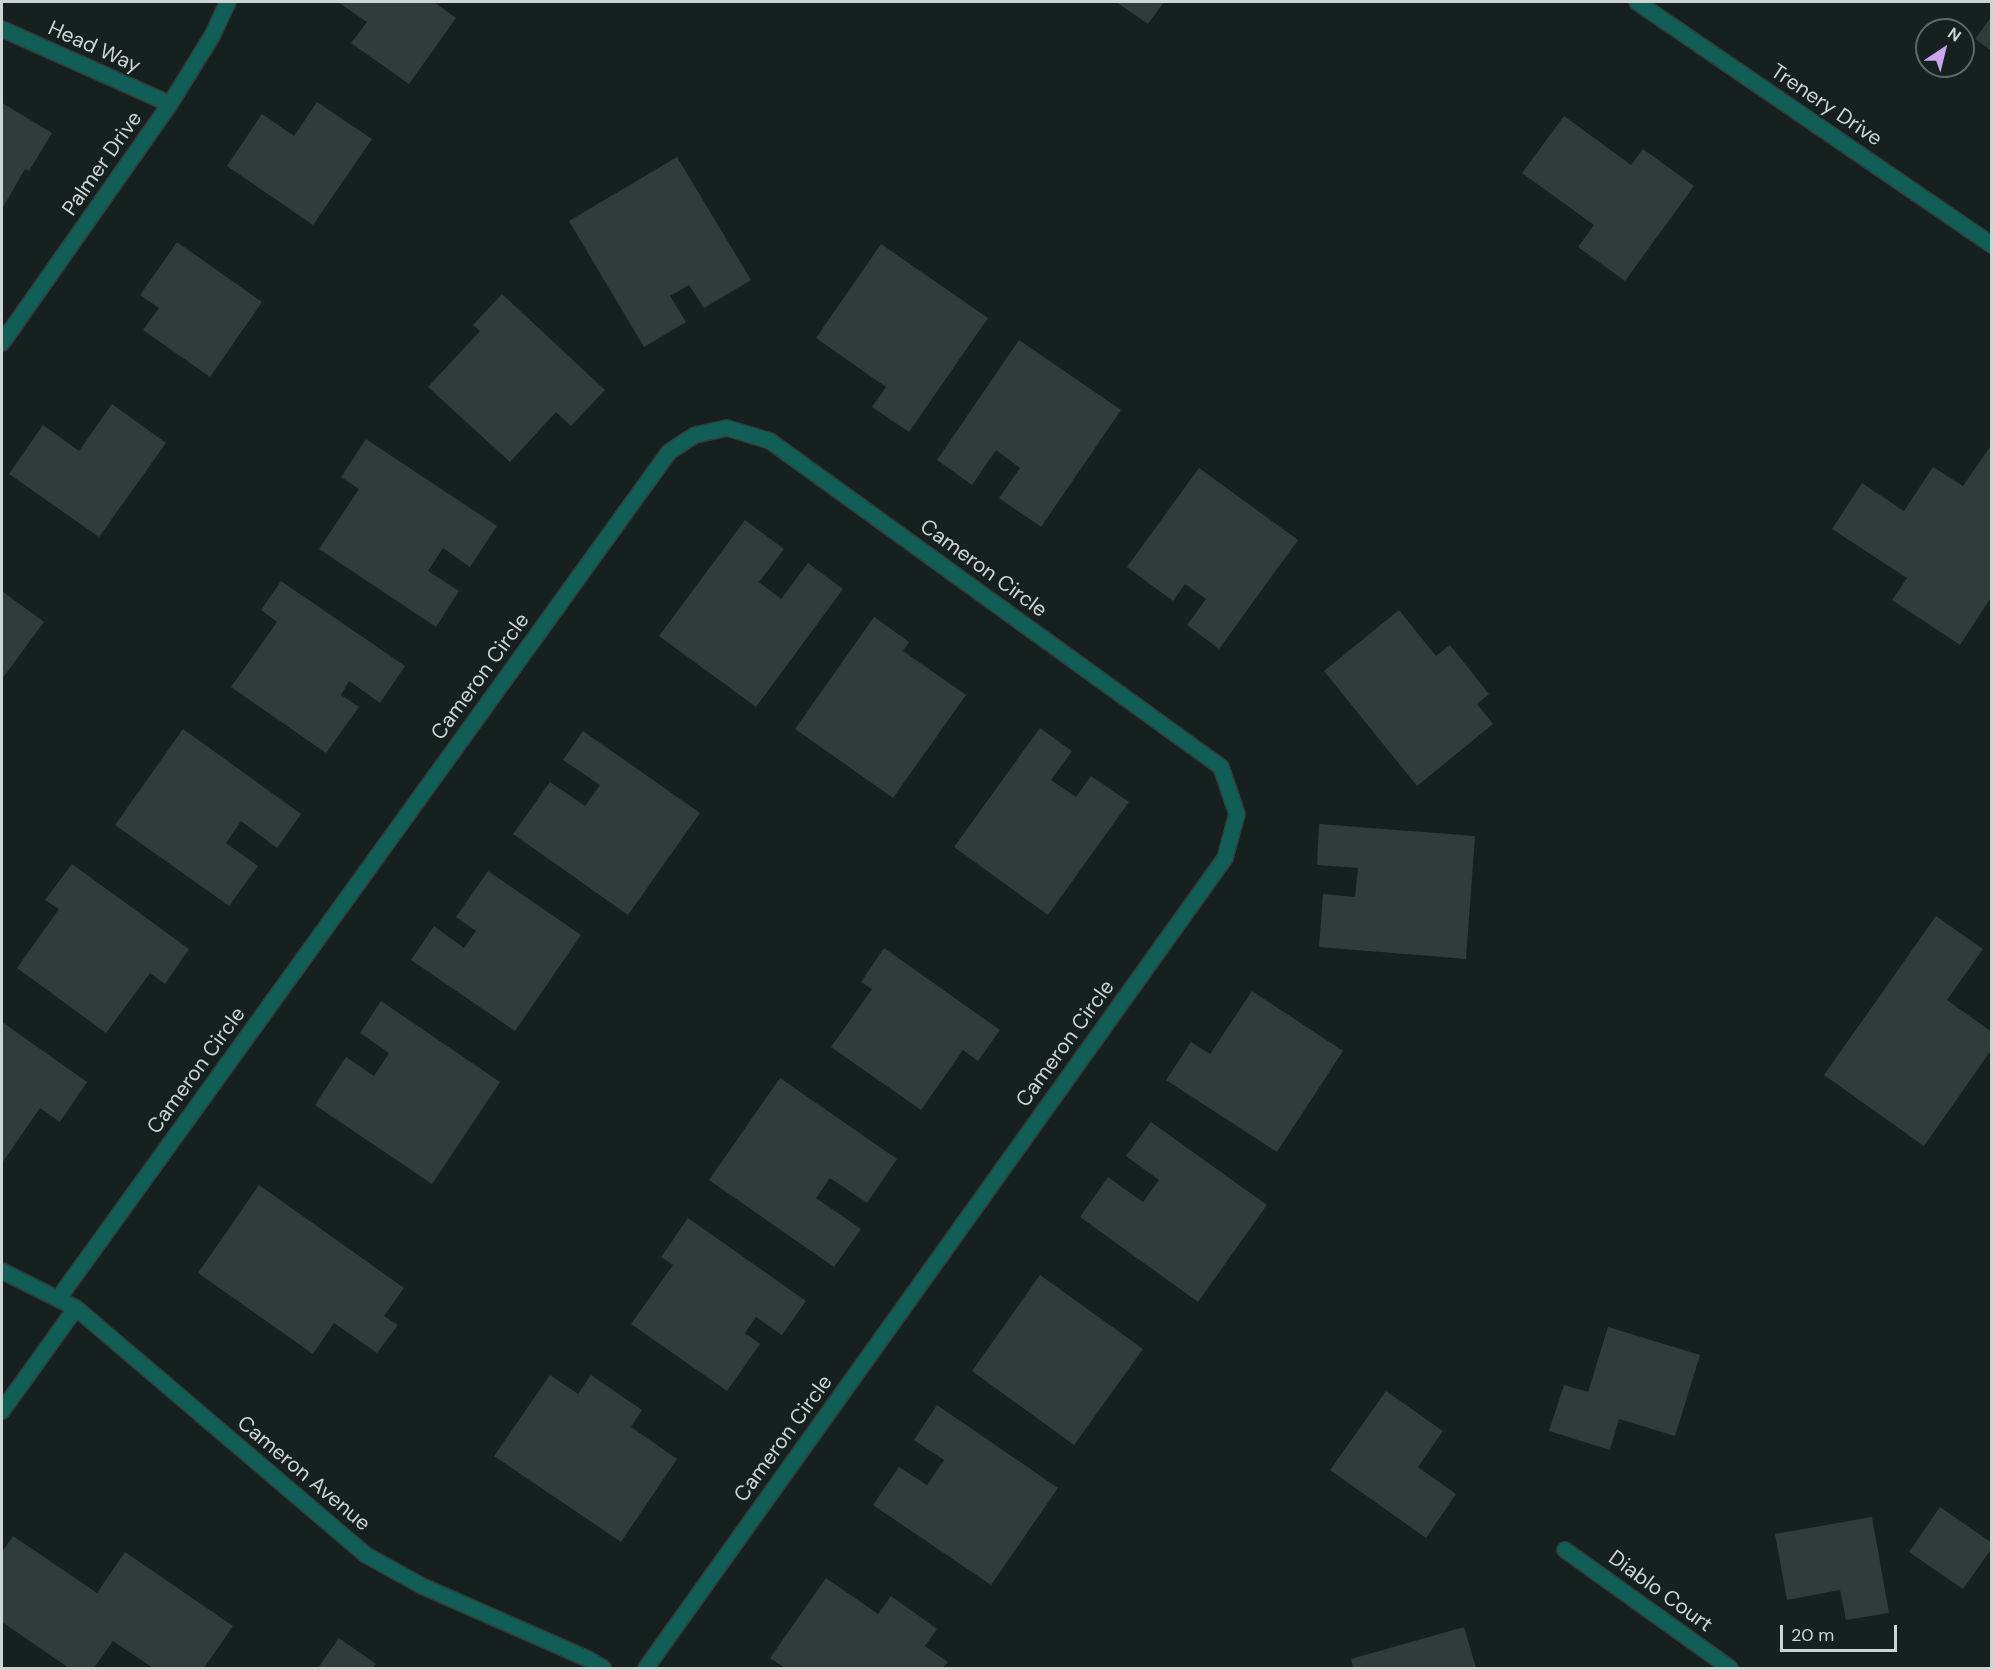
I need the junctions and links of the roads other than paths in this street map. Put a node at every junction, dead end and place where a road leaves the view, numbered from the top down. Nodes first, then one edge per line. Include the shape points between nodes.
1 (228, 2) edge
2 (1637, 2) edge
3 (2, 29) edge
4 (170, 104) junction
5 (1992, 245) edge
6 (2, 344) edge
7 (2, 1271) edge
8 (58, 1299) junction
9 (76, 1308) junction
10 (2, 1411) edge
11 (1565, 1550) dead end
12 (603, 1668) edge
13 (646, 1668) edge
14 (1730, 1668) edge

1 - 4 street, Palmer Drive
2 - 5 street, Trenery Drive
3 - 4 street, Head Way
4 - 6 street, Palmer Drive
7 - 8 street, Cameron Avenue
8 - 9 street, Cameron Avenue
8 - 13 street, Cameron Circle via 669,452 695,435 727,428 770,441 1221,767 1237,814 1225,858
9 - 10 street
9 - 12 street, Cameron Avenue via 366,1555 422,1586
11 - 14 street, Diablo Court

